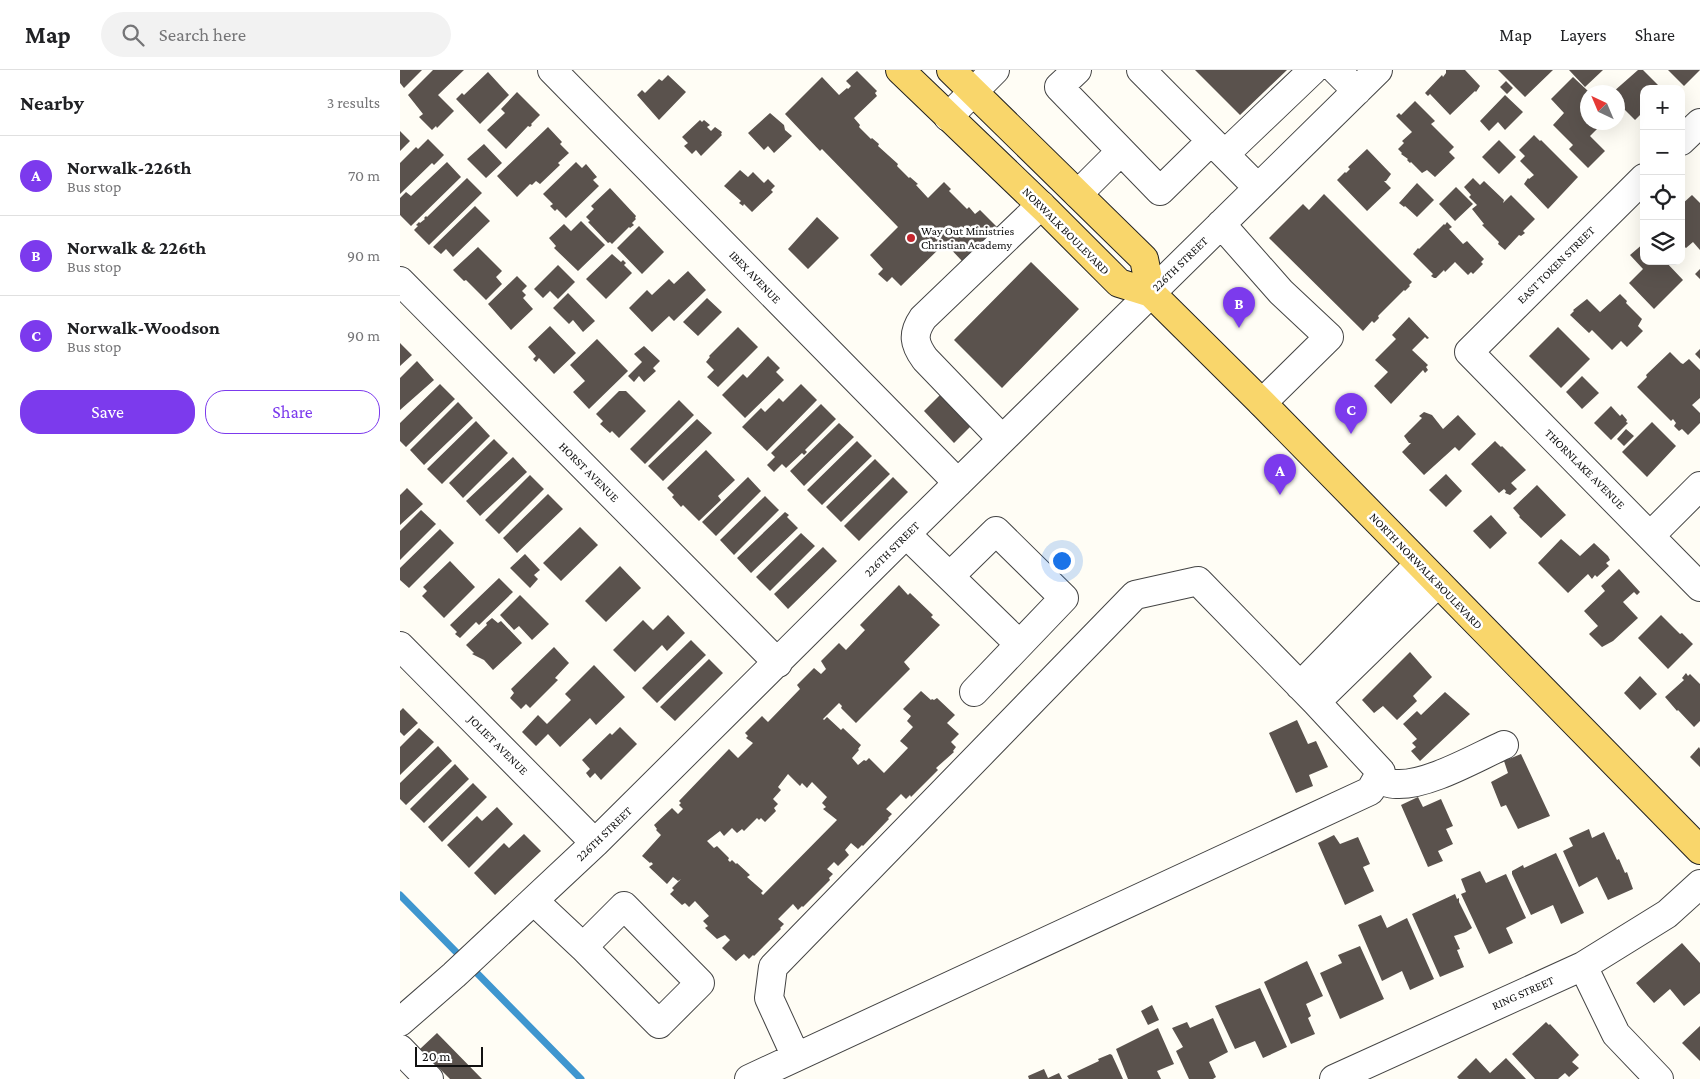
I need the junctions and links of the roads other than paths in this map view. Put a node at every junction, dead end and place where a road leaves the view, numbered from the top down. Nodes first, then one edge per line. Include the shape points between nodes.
1 (552, 70) edge
2 (900, 70) edge
3 (952, 70) edge
4 (995, 70) edge
5 (1077, 70) edge
6 (1141, 70) edge
7 (1314, 70) edge
8 (1336, 70) edge
9 (1378, 70) edge
10 (1357, 91) junction
11 (974, 92) junction
12 (948, 117) junction
13 (1700, 123) edge
14 (1685, 137) edge
15 (1218, 147) junction
16 (1121, 151) junction
17 (1640, 182) edge
18 (1258, 188) junction
19 (1078, 194) junction
20 (1041, 205) junction
21 (1221, 224) junction
22 (400, 280) edge
23 (1151, 293) junction
24 (1469, 352) joint
25 (1262, 402) junction
26 (1002, 439) junction
27 (958, 483) junction
28 (1700, 486) edge
29 (906, 534) junction
30 (1650, 536) junction
31 (1429, 574) junction
32 (950, 576) junction
33 (1700, 587) edge
34 (1019, 644) junction
35 (400, 646) edge
36 (778, 663) junction
37 (974, 692) dead end
38 (1308, 694) junction
39 (1504, 745) dead end
40 (1377, 780) junction
41 (595, 843) junction
42 (1700, 850) edge
43 (1700, 884) edge
44 (534, 901) junction
45 (583, 947) dead end
46 (1583, 966) junction
47 (402, 1017) edge
48 (400, 1049) edge
49 (796, 1057) junction
50 (430, 1079) edge
51 (750, 1079) edge
52 (1334, 1079) edge
53 (1660, 1079) edge

1 - 27 street, IBEX AVENUE
2 - 12 main road, NORWALK BOULEVARD
3 - 11 main road
4 - 11 street
5 - 16 street via 1059,87
6 - 15 street
7 - 15 street
8 - 10 street
9 - 10 street, 226TH STREET
10 - 18 street, 226TH STREET
11 - 12 street
11 - 19 main road
12 - 20 main road, NORWALK BOULEVARD
13 - 14 street
15 - 16 street via 1160,191
15 - 18 street
16 - 19 street
17 - 24 street, EAST TOKEN STREET
18 - 21 street, 226TH STREET
19 - 23 main road via 1144,259
20 - 23 main road, NORWALK BOULEVARD via 1118,283
20 - 26 street via 917,326 916,347 925,359
21 - 23 street, 226TH STREET
21 - 25 street via 1282,292 1329,337
22 - 36 street, HORST AVENUE
23 - 25 main road, NORTH NORWALK BOULEVARD
23 - 26 street, 226TH STREET
24 - 30 street, THORNLAKE AVENUE
25 - 31 main road, NORTH NORWALK BOULEVARD
26 - 27 street, 226TH STREET
27 - 29 street, 226TH STREET
28 - 30 street
29 - 32 street
29 - 36 street, 226TH STREET
30 - 33 street, THORNLAKE AVENUE
31 - 38 street
31 - 42 main road, NORTH NORWALK BOULEVARD
32 - 34 street
32 - 34 street via 996,530 1064,598
34 - 37 street
35 - 41 street, JOLIET AVENUE
36 - 41 street, 226TH STREET
38 - 40 street via 1381,772
38 - 49 street via 1198,581 1135,595 773,968 769,998
39 - 40 street via 1436,776 1415,782 1395,784
40 - 49 street via 1370,791
41 - 44 street, 226TH STREET
43 - 46 street, RING STREET via 1667,914
44 - 45 street
44 - 47 street, 226TH STREET via 454,975
46 - 52 street, RING STREET
46 - 53 street via 1616,1034
48 - 50 street
49 - 51 street

